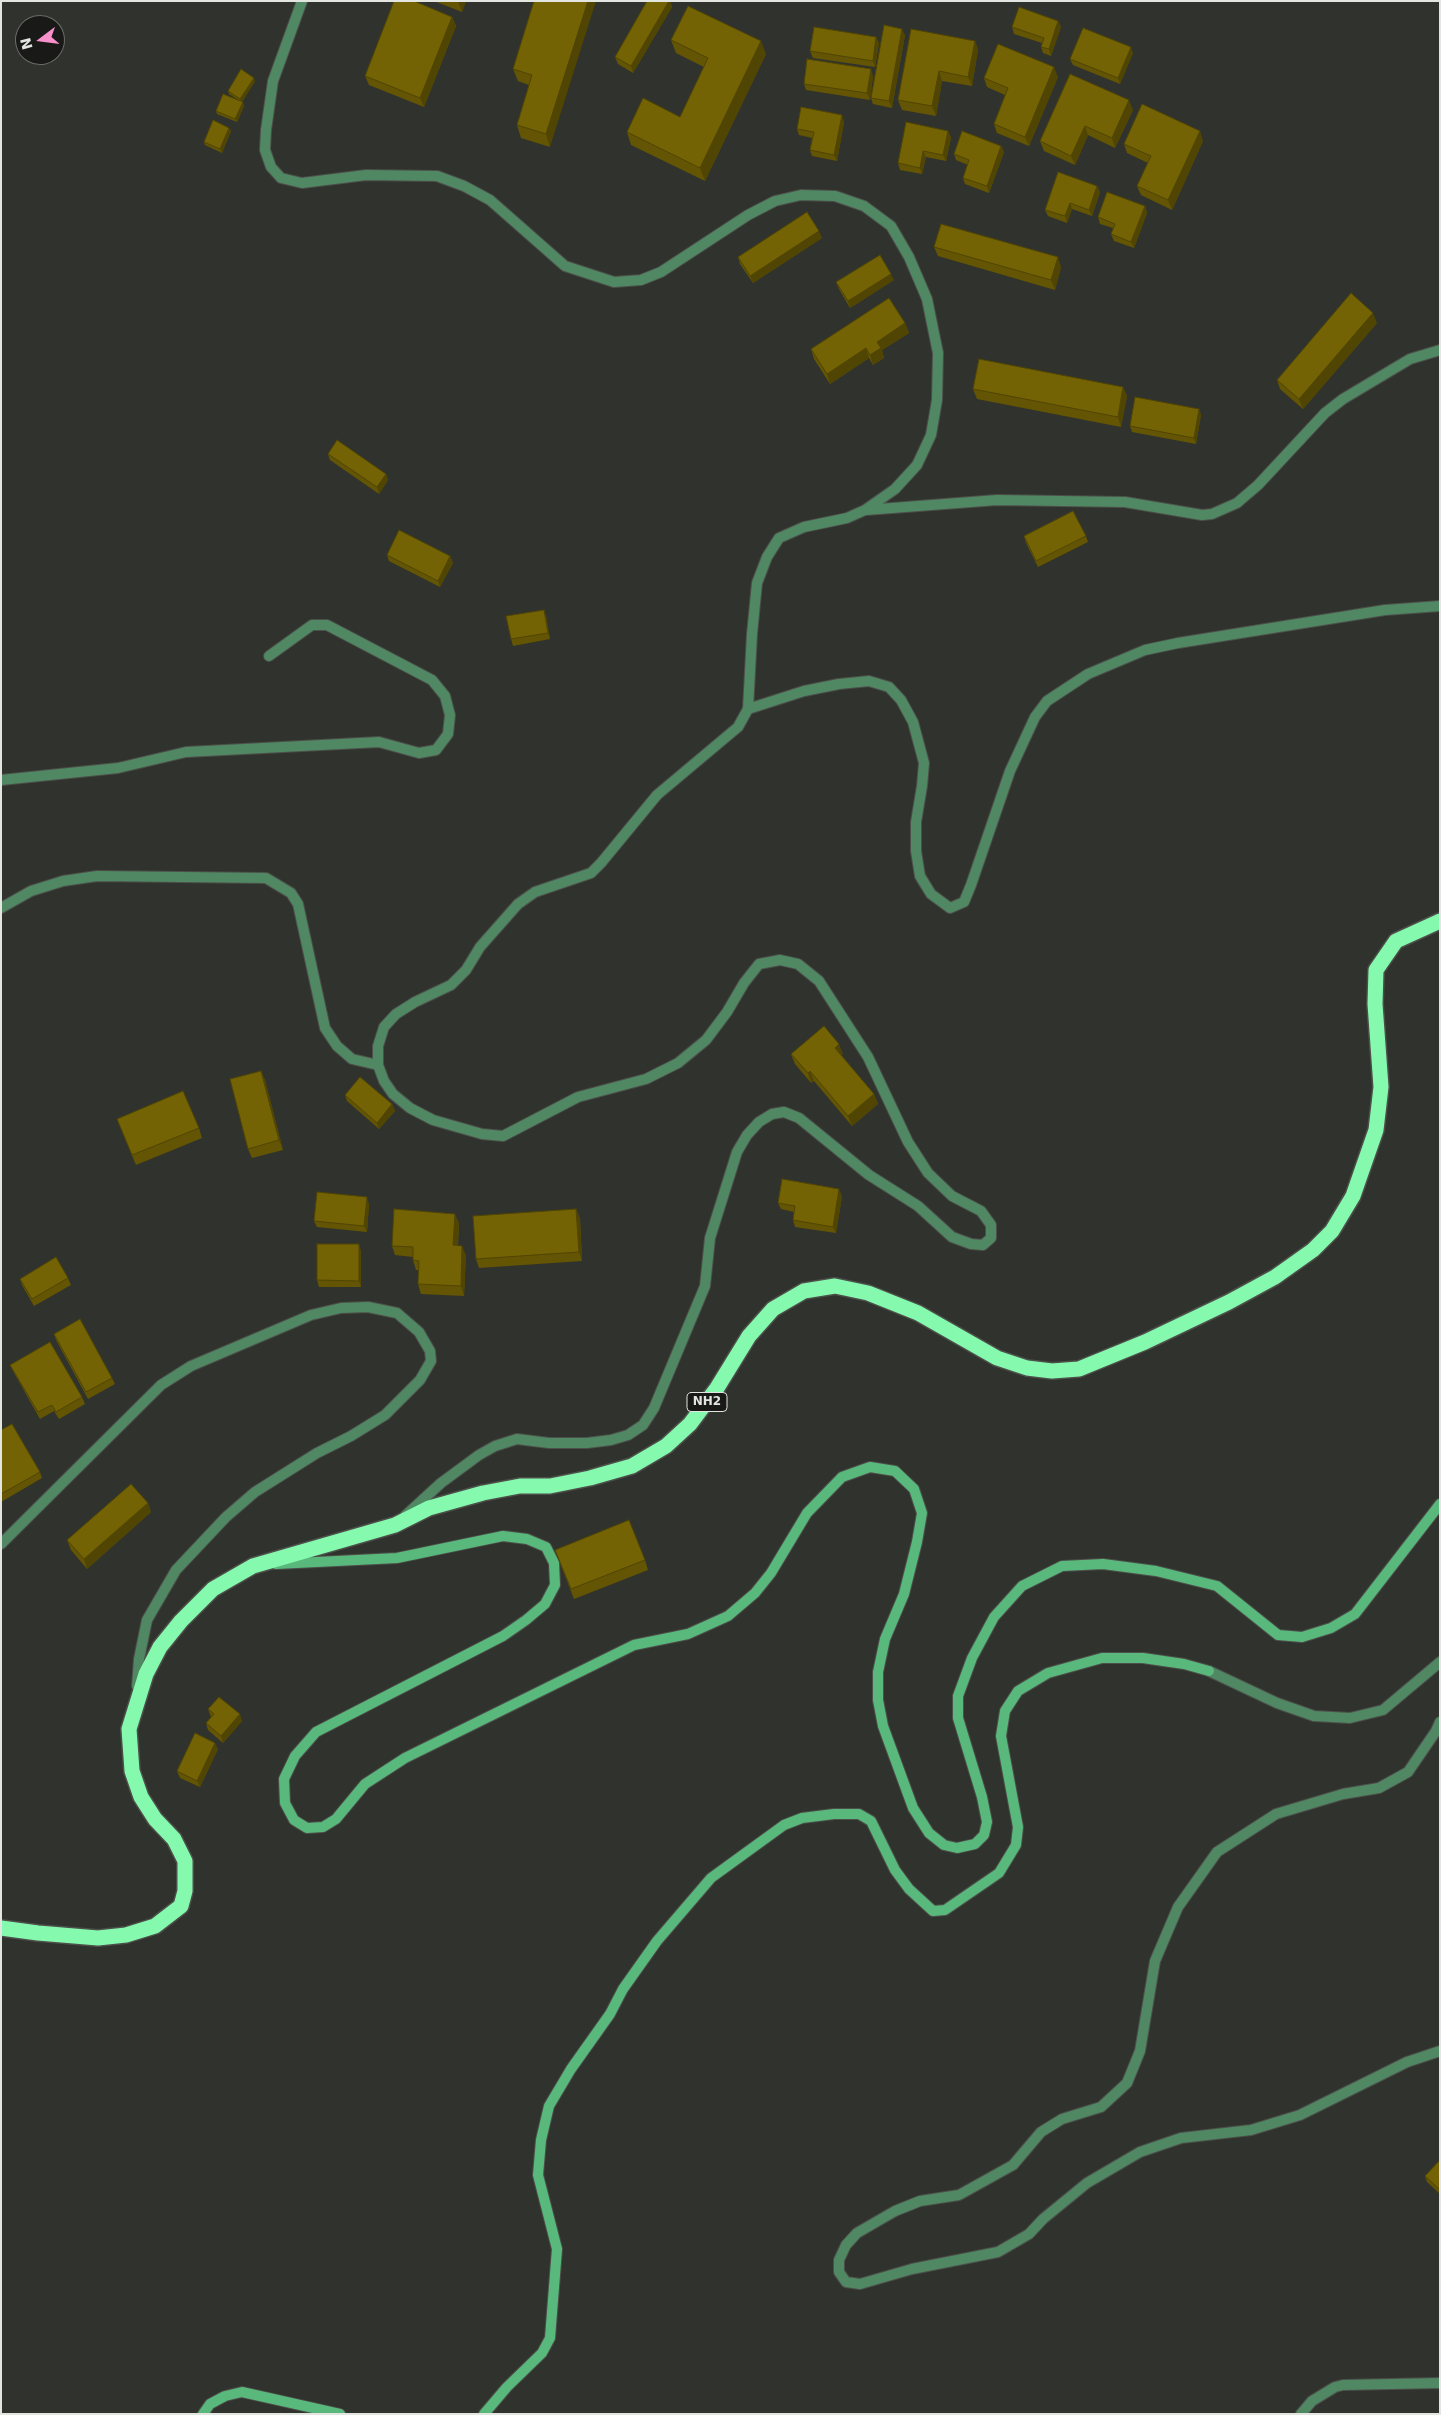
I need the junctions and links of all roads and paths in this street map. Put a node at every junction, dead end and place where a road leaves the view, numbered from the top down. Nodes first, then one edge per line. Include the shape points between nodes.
1 (302, 1) edge
2 (1440, 350) edge
3 (866, 510) junction
4 (1440, 606) edge
5 (269, 656) dead end
6 (748, 709) junction
7 (1, 780) edge
8 (1, 908) edge
9 (1440, 921) edge
10 (378, 1065) junction
11 (1440, 1504) edge
12 (394, 1525) junction
13 (1, 1544) edge
14 (253, 1566) junction
15 (1440, 1662) edge
16 (1209, 1671) joint
17 (136, 1702) junction
18 (1440, 1722) edge
19 (1, 1928) edge
20 (1440, 2051) edge
21 (1440, 2383) edge
22 (203, 2414) edge
23 (340, 2414) edge
24 (484, 2414) edge
25 (1301, 2414) edge

1 - 3 street via 273,81 266,130 266,150 271,167 281,178 302,183 366,175 437,176 490,200 565,266 614,282 641,280 661,272 748,215 775,201 801,195 835,196 864,206 891,226 927,299 938,353 938,400 931,435 917,465 894,489
2 - 3 street via 1410,359 1343,398 1324,413 1238,503 1212,514 1124,502 997,500
3 - 6 street via 804,527 779,538 766,557 757,583
4 - 6 street via 1385,610 1178,643 1145,650 1088,674 1047,701 1035,717 1010,771 972,885 964,902 950,908 932,894 920,876 916,822 924,763 912,722 901,700 889,687 869,681 839,684 804,691
5 - 7 street via 312,625 327,626 351,636 432,680 445,696 450,715 448,734 436,750 419,753 379,742 195,751 118,768
6 - 10 street via 738,727 657,795 591,873 535,892 518,904 451,985 396,1014 384,1027 378,1046
8 - 10 street via 31,891 63,881 97,876 266,878 291,893 298,904 325,1028 337,1046 352,1059
9 - 12 highway, NH2 via 1396,941 1376,970 1381,1087 1376,1130 1353,1196 1332,1231 1313,1250 1275,1277 1229,1302 1104,1359 1079,1369 1052,1371 1027,1368 997,1358 918,1313 868,1293 835,1286 804,1291 773,1309 749,1336 690,1424 666,1446 632,1466 550,1486 520,1486 483,1493 429,1508
10 - 12 street via 393,1094 410,1108 433,1120 482,1134 503,1136 578,1097 646,1079 678,1063 706,1040 759,964 780,960 798,964 819,981 868,1057 908,1142 928,1173 952,1196 981,1211 992,1226 992,1238 983,1245 952,1237 918,1206 869,1174 799,1118 784,1112 772,1114 747,1134 737,1152 710,1238 705,1286 654,1408 643,1425 628,1435 611,1440 549,1443 517,1439 495,1446 441,1483
11 - 14 main road via 1356,1614 1331,1628 1302,1637 1278,1635 1217,1586 1156,1571 1103,1564 1062,1566 1022,1586 994,1617 972,1658 958,1696 958,1718 987,1822 984,1835 975,1844 957,1848 944,1845 929,1833 913,1808 883,1726 878,1700 878,1672 884,1639 904,1594 922,1513 914,1489 895,1471 870,1467 842,1477 807,1513 771,1573 755,1593 728,1616 688,1634 634,1645 405,1758 365,1784 336,1818 323,1827 307,1828 294,1820 285,1803 284,1779 296,1756 316,1732 503,1636 526,1620 545,1604 555,1585 554,1563 546,1547 527,1538 503,1536 397,1558
12 - 14 highway, NH2
13 - 17 street via 161,1385 190,1366 312,1315 341,1308 368,1307 397,1312 420,1332 430,1351 431,1361 420,1380 384,1415 255,1492 226,1517 176,1570 147,1620 139,1659
14 - 17 highway, NH2 via 213,1589 181,1621 160,1647
15 - 16 street via 1383,1710 1350,1718 1314,1716
16 - 24 main road via 1142,1658 1102,1658 1048,1673 1018,1691 1005,1711 1001,1736 1018,1827 1016,1845 999,1873 945,1910 933,1911 909,1889 895,1870 871,1821 859,1814 802,1818 784,1825 712,1878 657,1941 549,2106 541,2140 538,2175 557,2249 550,2338 542,2353
17 - 19 highway, NH2 via 129,1729 132,1771 141,1797 155,1819 174,1839 185,1861 185,1891 180,1906 156,1926 126,1935 98,1938
18 - 20 street via 1408,1772 1379,1788 1343,1794 1276,1814 1217,1852 1178,1907 1155,1961 1140,2051 1127,2083 1100,2107 1062,2119 1041,2132 1013,2165 959,2195 920,2201 857,2233 838,2260 839,2272 846,2282 860,2284 903,2271 998,2252 1029,2234 1086,2183 1140,2152 1181,2138 1251,2130 1300,2115 1407,2062
21 - 25 street via 1342,2385 1312,2401
22 - 23 main road via 210,2404 242,2392

